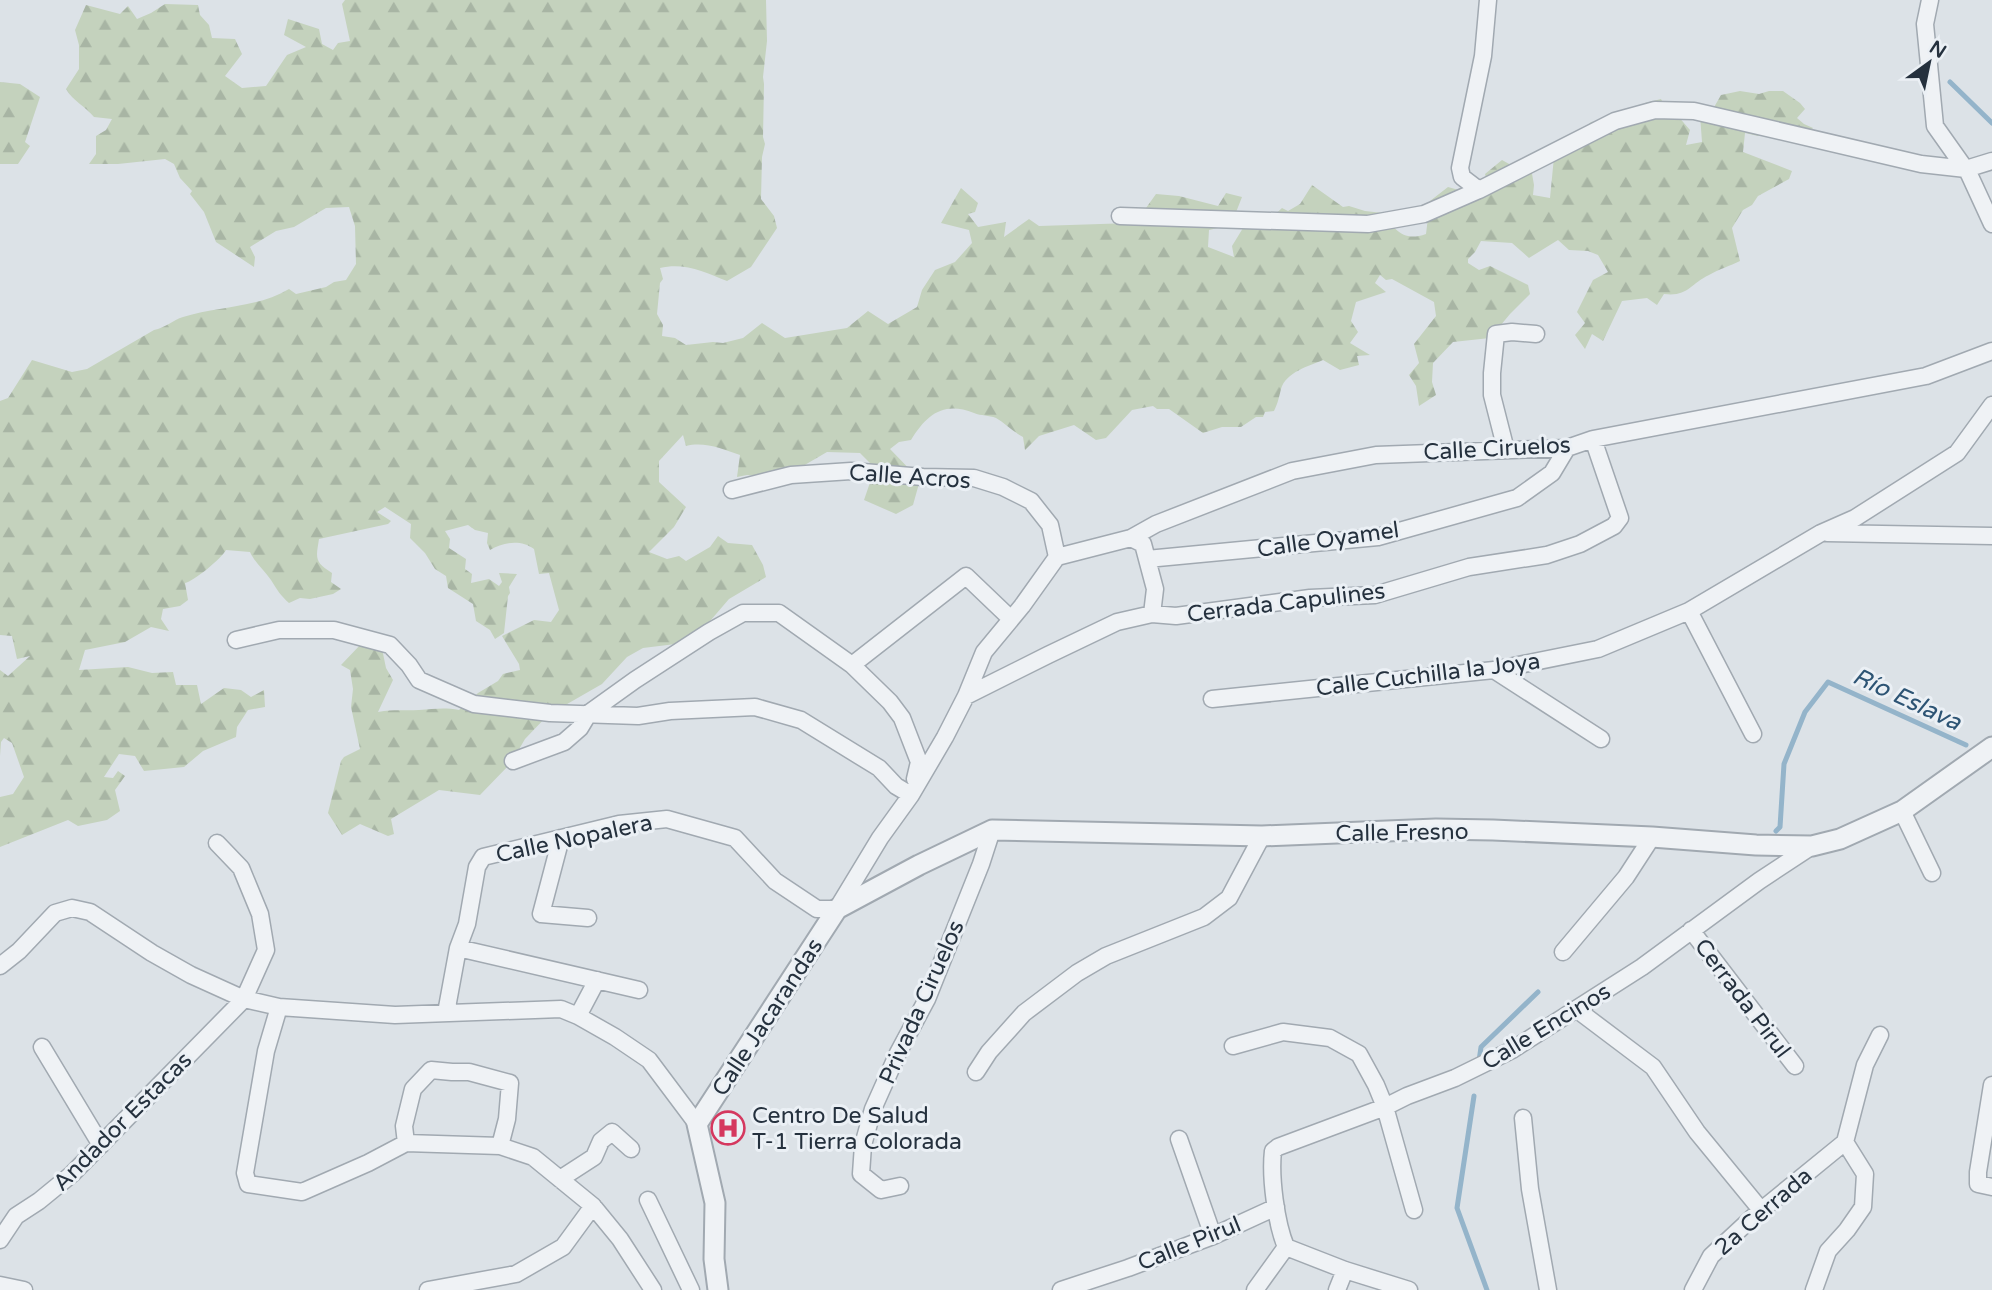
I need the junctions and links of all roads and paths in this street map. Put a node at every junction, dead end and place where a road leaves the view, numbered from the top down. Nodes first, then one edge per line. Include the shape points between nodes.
1 (1488, 0) edge
2 (1930, 0) edge
3 (1992, 160) edge
4 (1966, 169) junction
5 (1479, 190) junction
6 (1120, 216) dead end
7 (1992, 224) edge
8 (1536, 334) dead end
9 (1992, 351) edge
10 (1992, 405) edge
11 (1593, 439) junction
12 (1567, 448) junction
13 (1506, 450) junction
14 (732, 490) dead end
15 (1821, 533) junction
16 (1992, 536) edge
17 (1131, 538) junction
18 (1057, 556) junction
19 (1147, 559) junction
20 (1689, 611) junction
21 (1152, 614) junction
22 (1012, 619) junction
23 (236, 640) dead end
24 (852, 665) junction
25 (1494, 670) junction
26 (966, 696) junction
27 (1212, 699) dead end
28 (589, 713) junction
29 (1753, 734) dead end
30 (1601, 739) dead end
31 (1992, 747) edge
32 (513, 761) dead end
33 (911, 794) junction
34 (1902, 811) junction
35 (992, 830) junction
36 (1262, 836) junction
37 (1652, 837) junction
38 (561, 838) junction
39 (217, 843) dead end
40 (1812, 846) junction
41 (1932, 873) dead end
42 (837, 909) junction
43 (588, 918) dead end
44 (1691, 930) junction
45 (458, 948) junction
46 (1563, 952) dead end
47 (0, 965) edge
48 (597, 980) junction
49 (639, 990) dead end
50 (244, 999) junction
51 (279, 1007) junction
52 (1576, 1009) junction
53 (446, 1013) junction
54 (578, 1016) junction
55 (1880, 1035) dead end
56 (1233, 1046) dead end
57 (42, 1047) dead end
58 (1795, 1066) dead end
59 (976, 1072) dead end
60 (1992, 1085) edge
61 (1385, 1107) junction
62 (1522, 1118) dead end
63 (697, 1124) junction
64 (1179, 1139) dead end
65 (1845, 1142) junction
66 (406, 1143) junction
67 (101, 1145) junction
68 (500, 1146) junction
69 (631, 1149) dead end
70 (560, 1179) junction
71 (900, 1186) dead end
72 (1985, 1186) edge
73 (648, 1200) dead end
74 (593, 1206) junction
75 (1276, 1207) junction
76 (1414, 1210) dead end
77 (1761, 1210) junction
78 (1213, 1236) junction
79 (0, 1240) edge
80 (669, 1246) junction
81 (1286, 1247) junction
82 (1345, 1270) junction
83 (0, 1285) edge
84 (23, 1290) edge
85 (428, 1290) edge
86 (653, 1290) edge
87 (679, 1290) edge
88 (691, 1290) edge
89 (718, 1290) edge
90 (1062, 1290) edge
91 (1255, 1290) edge
92 (1337, 1290) edge
93 (1409, 1290) edge
94 (1548, 1290) edge
95 (1693, 1290) edge
96 (1814, 1290) edge

1 - 5 street via 1483,56 1460,168 1462,177
2 - 4 street via 1925,24 1934,126
3 - 4 street
4 - 5 street via 1921,164 1693,111 1655,110 1615,121
4 - 7 street
5 - 6 street via 1424,214 1368,224
8 - 13 street via 1496,334 1492,395
9 - 11 street, Calle Ciruelos via 1926,376
10 - 15 street via 1957,453 1855,518
11 - 12 street, Calle Ciruelos
11 - 21 street, Cerrada Capulines via 1620,518 1580,544 1547,555 1469,567 1375,595 1310,598 1176,616
12 - 13 street, Calle Ciruelos
12 - 19 street, Calle Oyamel via 1552,473 1517,498 1378,537
13 - 17 street, Calle Ciruelos via 1376,455 1292,471
14 - 18 street, Calle Acros via 791,475 851,471 974,478 1031,501 1050,525
15 - 16 street
15 - 20 street, Calle Cuchilla la Joya
17 - 18 street
17 - 19 street via 1143,544
18 - 22 street, Calle Jacarandas
19 - 21 street via 1155,589
20 - 25 street, Calle Cuchilla la Joya via 1598,649
20 - 29 street
21 - 26 street, Cerrada Capulines via 1116,622
22 - 24 street via 966,576
22 - 26 street, Calle Jacarandas via 984,652
23 - 28 street via 279,630 334,630 390,645 419,680 474,704
24 - 28 street via 779,613 743,613
24 - 33 street via 902,718 919,762
25 - 27 street, Calle Cuchilla la Joya
25 - 30 street
26 - 33 street, Calle Jacarandas
28 - 32 street via 564,742
28 - 33 street via 638,716 755,707 802,720 879,768
31 - 34 street, Calle Encinos
33 - 42 street, Calle Jacarandas
34 - 40 street, Calle Encinos via 1840,839
34 - 41 street
35 - 36 street, Calle Fresno
35 - 42 street, Calle Jacarandas
35 - 71 street, Privada Ciruelos via 927,999 873,1110 863,1145 861,1174 881,1189
36 - 37 street, Calle Fresno via 1436,829
36 - 59 street via 1229,898 1204,917 1106,956 1077,973 1024,1013
37 - 40 street, Calle Fresno
37 - 46 street via 1626,877
38 - 42 street, Calle Nopalera via 619,824 667,819 736,838 775,881 817,909
38 - 43 street via 541,914
38 - 45 street, Calle Nopalera via 483,857
39 - 50 street via 241,868 260,914 266,950
40 - 44 street, Calle Encinos
42 - 63 street, Calle Jacarandas
44 - 52 street, Calle Encinos
44 - 58 street, Cerrada Pirul
45 - 48 street
45 - 53 street, Calle Nopalera
47 - 50 street via 55,913 72,908 90,912 152,953
48 - 49 street
48 - 54 street
50 - 51 street
50 - 67 street, Andador Estacas
51 - 53 street via 395,1015
51 - 66 street via 245,1173 248,1184 302,1192
52 - 61 street, Calle Encinos via 1512,1050
52 - 77 street via 1653,1067 1697,1132
53 - 54 street via 561,1009
54 - 63 street via 649,1060
55 - 65 street via 1865,1065
56 - 61 street via 1283,1032 1330,1038 1359,1054
57 - 67 street
60 - 72 street via 1978,1171
61 - 75 street, Calle Encinos via 1273,1151
61 - 76 street
62 - 94 street
63 - 89 street via 715,1203
64 - 78 street
65 - 77 street, 2a Cerrada
65 - 96 street via 1865,1174 1863,1208 1828,1251
66 - 68 street
66 - 68 street via 404,1125 413,1089 431,1070 469,1072 510,1083
67 - 79 street, Andador Estacas via 72,1174 16,1216
68 - 70 street via 533,1157
69 - 70 street via 612,1132 601,1141 594,1157
70 - 74 street
73 - 80 street
74 - 85 street via 563,1247 516,1274
74 - 86 street
75 - 78 street, Calle Pirul
75 - 81 street, Calle Encinos
77 - 95 street, 2a Cerrada via 1710,1256
78 - 90 street, Calle Pirul
80 - 87 street
80 - 88 street
81 - 82 street
81 - 91 street
82 - 92 street
82 - 93 street
83 - 84 street

